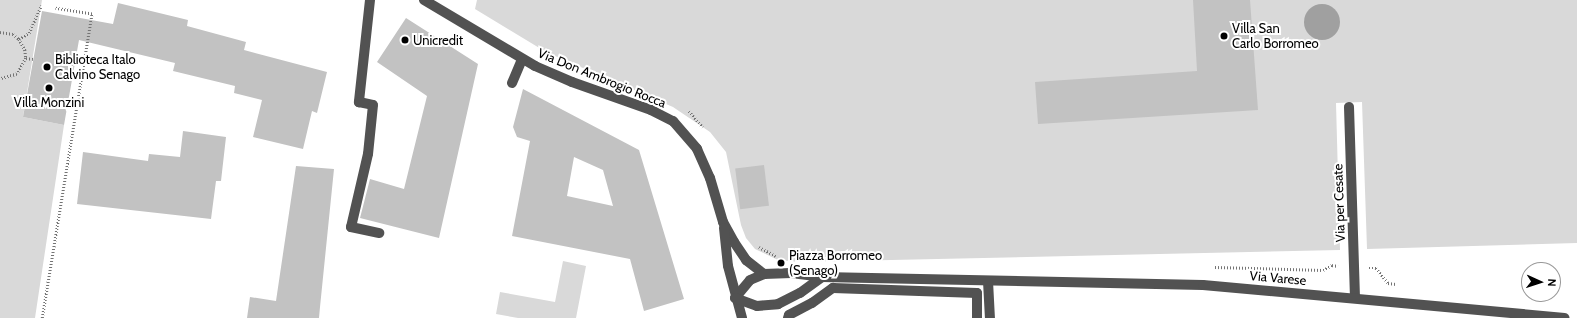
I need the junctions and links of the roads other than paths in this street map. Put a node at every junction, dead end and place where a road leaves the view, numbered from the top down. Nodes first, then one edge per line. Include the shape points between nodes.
1 (370, 0) edge
2 (424, 0) edge
3 (522, 59) junction
4 (512, 83) dead end
5 (1349, 107) tunnel mouth
6 (723, 222) junction
7 (379, 233) dead end
8 (764, 274) junction
9 (822, 277) junction
10 (988, 281) junction
11 (735, 298) junction
12 (1355, 298) junction
13 (742, 318) edge
14 (788, 318) edge
15 (977, 318) edge
16 (990, 318) edge
17 (1564, 318) edge

1 - 7 street via 359,102 373,105 368,154 352,227
2 - 3 street, Via Don Ambrogio Rocca
3 - 4 street
3 - 6 street, Via Don Ambrogio Rocca via 555,76 651,110 673,121 697,149 710,178
5 - 12 street, Via per Cesate
6 - 8 street via 746,260
6 - 11 street
8 - 9 street, Via Varese
8 - 11 street via 750,280
9 - 10 street, Via Varese
9 - 11 street via 800,293 778,304 757,306
10 - 12 street, Via Varese via 1203,285
10 - 16 street
11 - 13 street
12 - 17 street, Via Varese
14 - 15 street via 833,288 977,293

